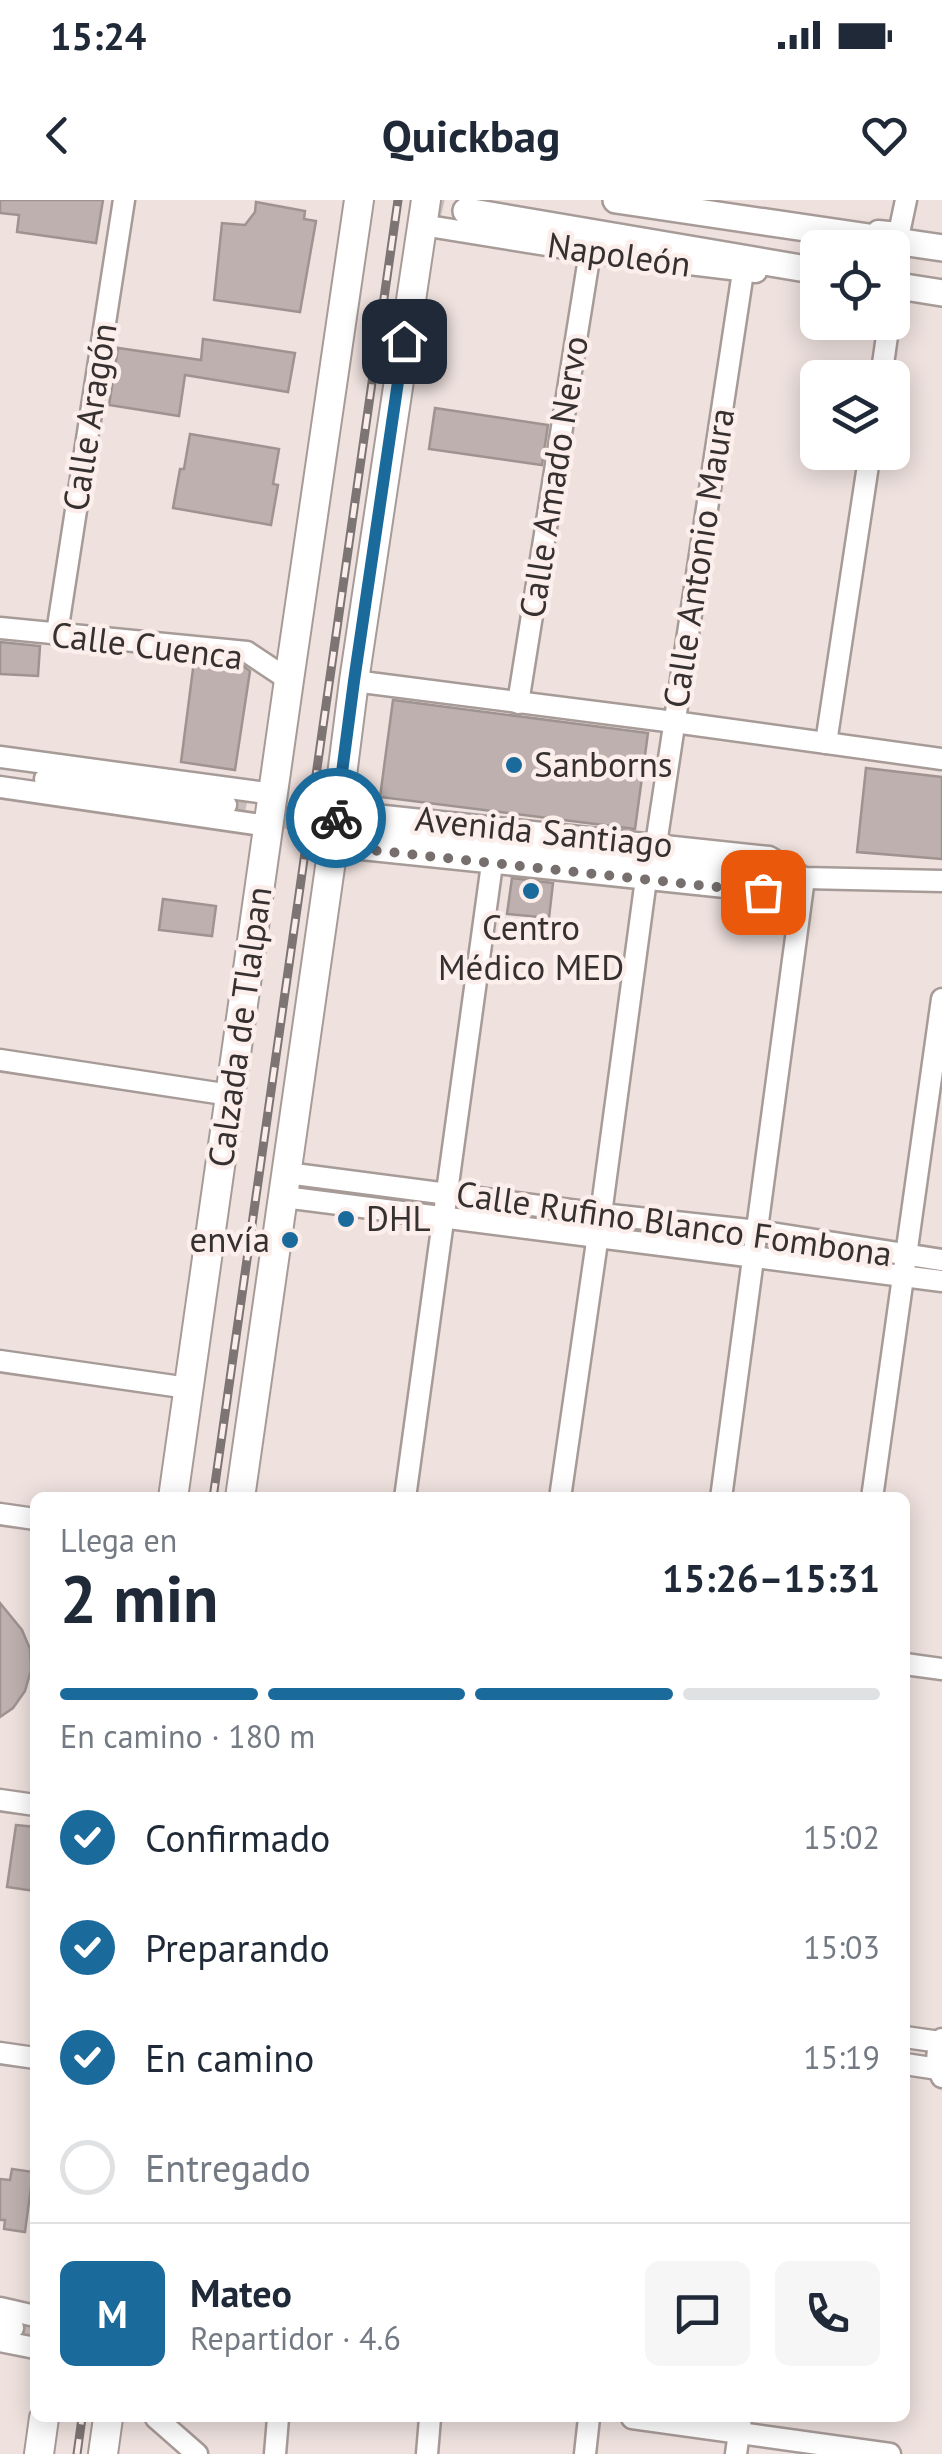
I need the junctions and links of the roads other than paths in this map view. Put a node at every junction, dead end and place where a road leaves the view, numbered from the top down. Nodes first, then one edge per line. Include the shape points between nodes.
1 (124, 200) edge
2 (358, 200) edge
3 (616, 200) edge
4 (694, 200) edge
5 (906, 200) edge
6 (747, 204) edge
7 (466, 210) tunnel mouth
8 (424, 212) edge
9 (942, 248) edge
10 (590, 252) junction
11 (800, 269) edge
12 (742, 272) junction
13 (800, 272) edge
14 (910, 292) edge
15 (942, 293) edge
16 (867, 470) edge
17 (0, 628) edge
18 (57, 634) junction
19 (289, 680) junction
20 (354, 681) junction
21 (518, 703) junction
22 (674, 722) junction
23 (826, 743) junction
24 (0, 757) edge
25 (942, 759) edge
26 (0, 773) edge
27 (0, 786) edge
28 (272, 794) junction
29 (226, 805) tunnel mouth
30 (337, 810) junction
31 (268, 826) junction
32 (371, 834) tunnel mouth
33 (656, 844) junction
34 (333, 846) junction
35 (492, 864) junction
36 (804, 878) junction
37 (646, 879) junction
38 (942, 882) edge
39 (942, 999) edge
40 (0, 1060) edge
41 (230, 1095) junction
42 (286, 1185) junction
43 (448, 1193) junction
44 (602, 1214) junction
45 (444, 1218) junction
46 (758, 1231) junction
47 (597, 1236) junction
48 (906, 1254) junction
49 (754, 1257) junction
50 (942, 1260) edge
51 (902, 1276) junction
52 (942, 1281) edge
53 (0, 1360) edge
54 (188, 1388) junction
55 (174, 1492) edge
56 (241, 1492) edge
57 (406, 1492) edge
58 (561, 1492) edge
59 (722, 1492) edge
60 (873, 1492) edge
61 (0, 1514) edge
62 (30, 1518) edge
63 (910, 1665) edge
64 (942, 1669) edge
65 (0, 1800) edge
66 (30, 1804) edge
67 (910, 2037) edge
68 (941, 2041) edge
69 (0, 2054) edge
70 (30, 2057) edge
71 (910, 2065) edge
72 (940, 2073) edge
73 (0, 2308) edge
74 (30, 2315) tunnel mouth
75 (4, 2332) edge
76 (30, 2345) tunnel mouth
77 (43, 2422) edge
78 (107, 2422) edge
79 (161, 2422) edge
80 (278, 2422) edge
81 (430, 2422) edge
82 (589, 2422) edge
83 (657, 2422) edge
84 (739, 2435) edge
85 (861, 2452) edge
86 (38, 2454) edge
87 (103, 2454) edge
88 (198, 2454) edge
89 (275, 2454) edge
90 (426, 2454) edge
91 (585, 2454) edge
92 (890, 2454) edge

1 - 18 street, Calle Aragón
2 - 19 highway, Calzada de Tlalpan
3 - 9 main road, Napoleón
4 - 6 street, Napoleón
5 - 6 street, Napoleón via 900,233 894,234
7 - 11 main road, Napoleón
8 - 10 street, Napoleón
8 - 20 highway, Calzada de Tlalpan
10 - 12 street, Napoleón
10 - 21 street, Calle Amado Nervo
12 - 13 street, Napoleón
12 - 22 street, Calle Antonio Maura
14 - 15 main road
16 - 23 street
17 - 18 street, Calle Cuenca
18 - 19 street, Calle Cuenca via 247,652
19 - 28 highway, Calzada de Tlalpan
20 - 21 street
20 - 30 highway, Calzada de Tlalpan
21 - 22 street
22 - 23 street
22 - 33 street, Calle Antonio Maura
23 - 25 street
24 - 28 street
26 - 29 street
27 - 31 street
28 - 31 highway, Calzada de Tlalpan
30 - 33 street, Avenida Santiago
30 - 34 highway, Calzada de Tlalpan
31 - 41 highway, Calzada de Tlalpan
32 - 36 street, Avenida Santiago
33 - 36 street, Avenida Santiago via 769,857
34 - 35 street, Avenida Santiago
34 - 42 highway, Calzada de Tlalpan
35 - 37 street, Avenida Santiago
35 - 43 street
36 - 37 street, Avenida Santiago via 763,892
36 - 38 street, Avenida Santiago
36 - 46 street
37 - 44 street
39 - 48 street
40 - 41 street
41 - 54 highway, Calzada de Tlalpan
42 - 43 street, Calle Rufino Blanco Fombona
42 - 45 street, Calle Rufino Blanco Fombona
42 - 56 highway, Calzada de Tlalpan
43 - 44 street, Calle Rufino Blanco Fombona
43 - 45 street
44 - 46 street, Calle Rufino Blanco Fombona
44 - 47 street
45 - 47 street, Calle Rufino Blanco Fombona
45 - 57 street
46 - 48 street, Calle Rufino Blanco Fombona
46 - 49 street
47 - 49 street, Calle Rufino Blanco Fombona
47 - 58 street
48 - 50 street, Calle Rufino Blanco Fombona
48 - 51 street
49 - 51 street, Calle Rufino Blanco Fombona
49 - 59 street
51 - 52 street, Calle Rufino Blanco Fombona
51 - 60 street
53 - 54 street
54 - 55 highway, Calzada de Tlalpan
61 - 62 street
63 - 64 street
65 - 66 street
67 - 68 street
68 - 72 street
69 - 70 street
71 - 72 street
73 - 74 street
75 - 76 street
77 - 86 highway
78 - 87 highway
79 - 88 street
80 - 89 street
81 - 90 street
82 - 91 street
83 - 84 street
84 - 85 street
85 - 92 street

